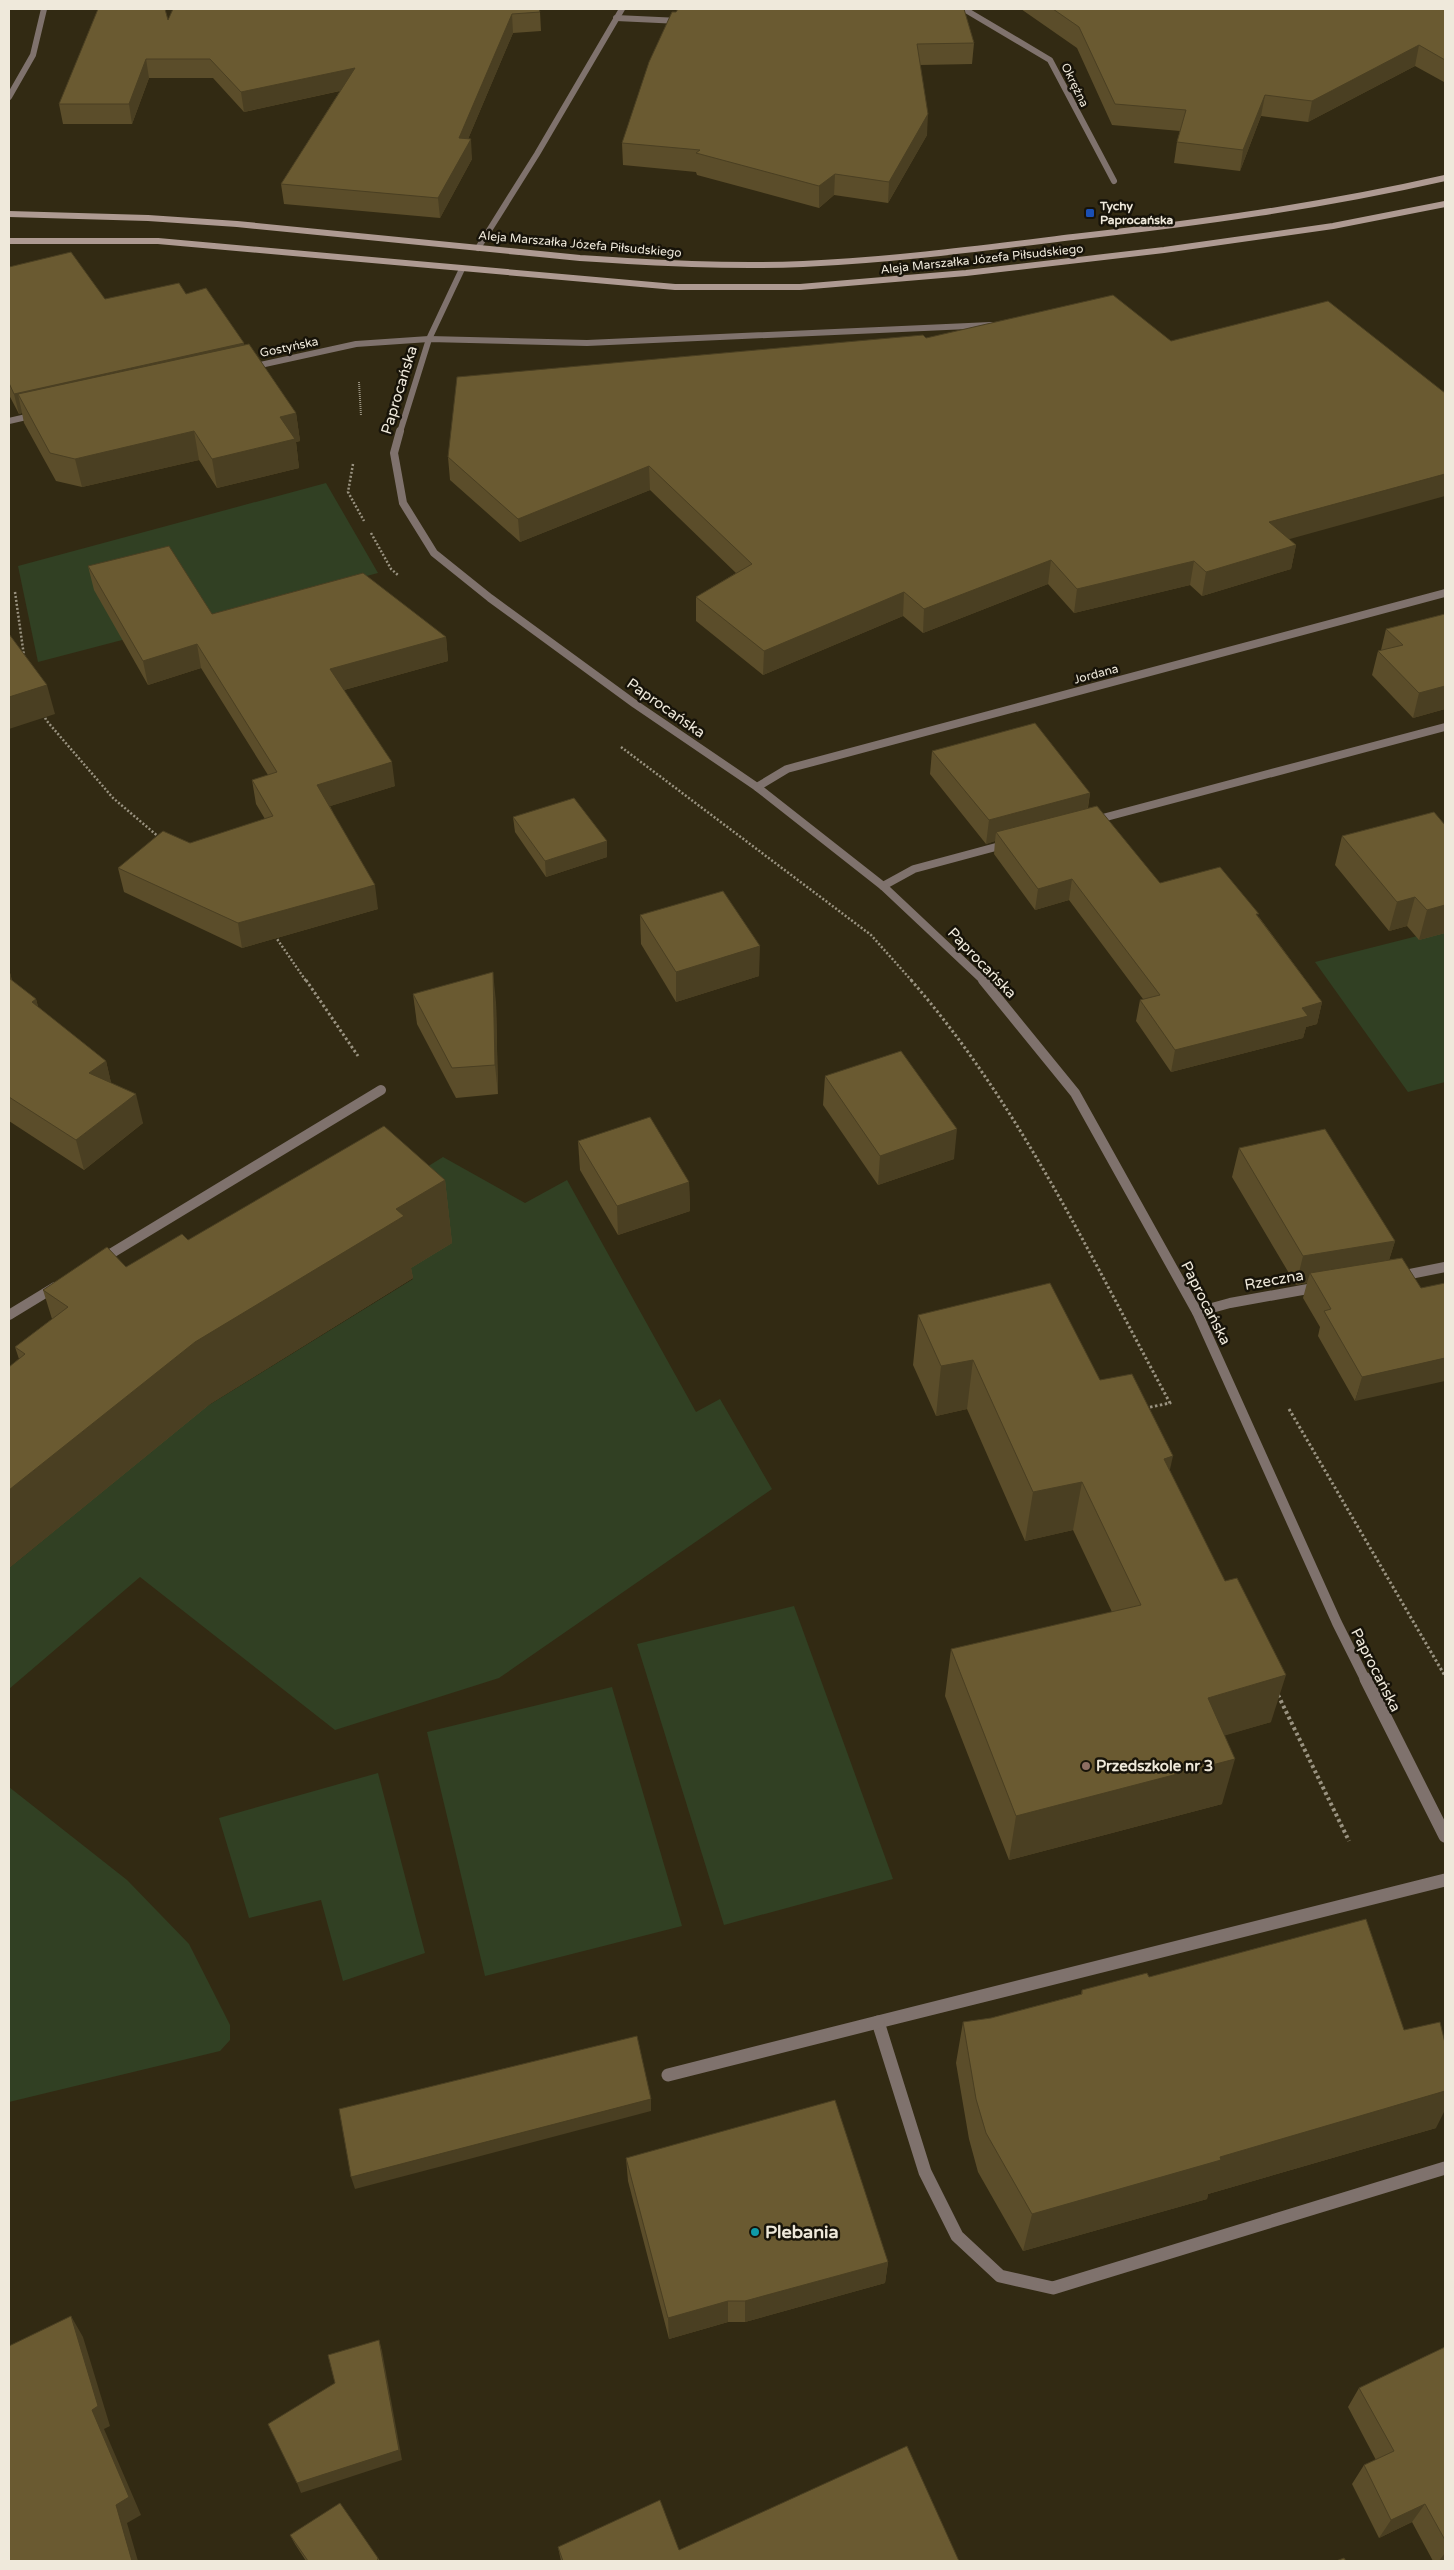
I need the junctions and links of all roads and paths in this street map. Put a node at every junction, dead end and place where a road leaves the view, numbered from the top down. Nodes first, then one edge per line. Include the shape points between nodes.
1 (44, 9) edge
2 (622, 9) edge
3 (964, 9) edge
4 (616, 18) junction
5 (687, 21) edge
6 (9, 97) edge
7 (1445, 178) edge
8 (1114, 181) dead end
9 (1445, 204) edge
10 (9, 214) edge
11 (9, 241) edge
12 (478, 248) junction
13 (462, 269) junction
14 (998, 325) edge
15 (430, 339) junction
16 (356, 344) junction
17 (240, 370) edge
18 (47, 412) edge
19 (9, 421) edge
20 (360, 425) dead end
21 (353, 463) dead end
22 (406, 581) dead end
23 (16, 592) dead end
24 (1445, 592) edge
25 (25, 656) edge
26 (43, 711) edge
27 (1445, 727) edge
28 (617, 744) dead end
29 (757, 787) junction
30 (1085, 823) edge
31 (1018, 841) edge
32 (167, 843) edge
33 (882, 886) junction
34 (273, 932) edge
35 (382, 1090) joint
36 (94, 1264) edge
37 (1445, 1267) edge
38 (1394, 1277) edge
39 (68, 1279) edge
40 (1326, 1286) edge
41 (1197, 1312) junction
42 (9, 1315) edge
43 (1138, 1410) edge
44 (1274, 1688) edge
45 (1445, 1836) edge
46 (1349, 1840) dead end
47 (1445, 1880) edge
48 (878, 2022) junction
49 (668, 2075) dead end
50 (1445, 2168) edge

1 - 6 street via 33,55
2 - 4 street
3 - 8 street, Okrężna via 1050,60
4 - 5 street
4 - 12 street
7 - 12 main road, Aleja Marszałka Józefa Piłsudskiego via 1315,205 987,247 823,262 722,265 636,262
9 - 13 main road, Aleja Marszałka Józefa Piłsudskiego via 1333,226 1164,250 966,273 800,287 675,287
10 - 12 main road, Aleja Marszałka Józefa Piłsudskiego via 169,219
11 - 13 main road, Aleja Marszałka Józefa Piłsudskiego via 158,241
13 - 15 street, Paprocańska
14 - 15 street, Gostyńska via 587,343
15 - 16 street, Gostyńska
15 - 29 street, Paprocańska via 409,397 394,453 403,504 434,553 635,704
16 - 17 street, Gostyńska
16 - 20 path
18 - 19 street
21 - 22 path via 348,492 391,569
23 - 25 path
24 - 29 street, Jordana via 788,769
26 - 32 path via 46,720 113,798
27 - 30 street
28 - 43 path via 871,935 944,1018 1022,1130 1170,1403
29 - 33 street, Paprocańska
31 - 33 street via 914,869
33 - 41 street, Paprocańska via 985,982 1075,1093
34 - 35 path
35 - 36 street
37 - 38 street
39 - 42 street
40 - 41 street, Rzeczna via 1230,1302
41 - 45 street, Paprocańska via 1337,1623
44 - 46 path
47 - 48 street
48 - 49 street
48 - 50 street via 929,2180 957,2236 1000,2276 1053,2288

